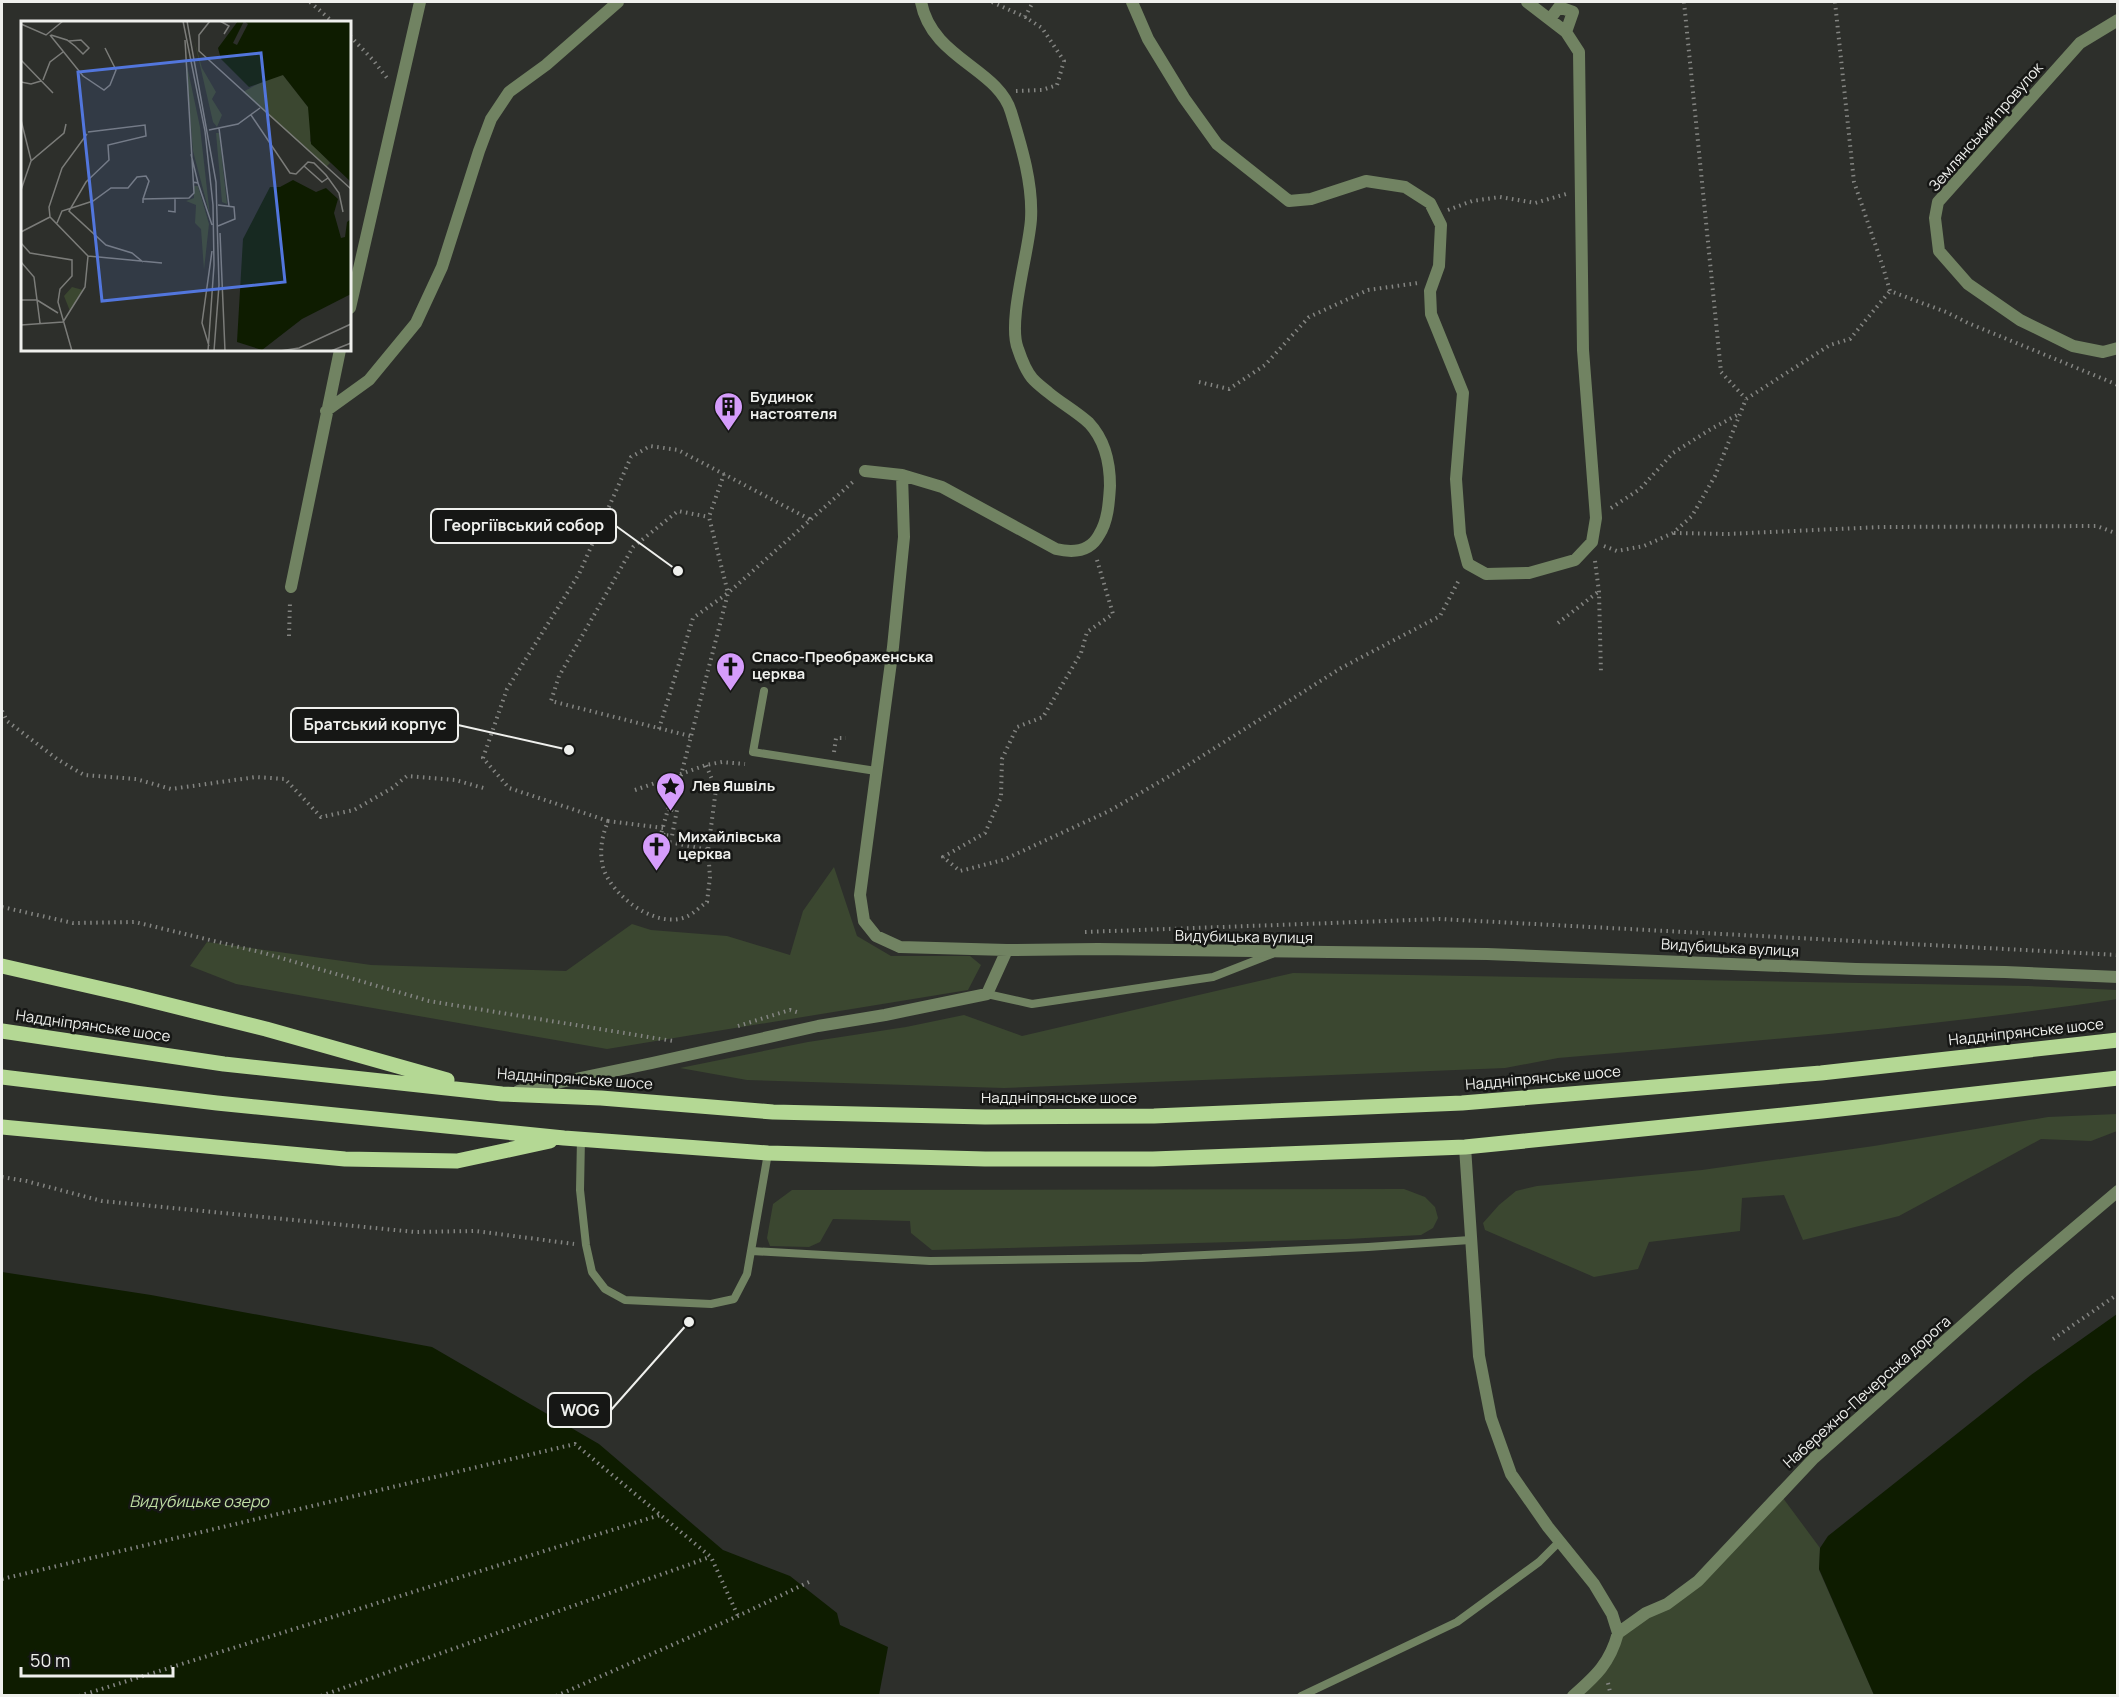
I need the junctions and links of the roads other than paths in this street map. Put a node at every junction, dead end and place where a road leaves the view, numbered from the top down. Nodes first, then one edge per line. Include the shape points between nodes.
1 (420, 2) edge
2 (618, 2) edge
3 (921, 2) edge
4 (1132, 2) edge
5 (1527, 2) edge
6 (1550, 19) junction
7 (2118, 20) edge
8 (1566, 32) junction
9 (351, 304) edge
10 (2118, 348) edge
11 (340, 351) edge
12 (326, 411) junction
13 (865, 471) road end
14 (902, 475) junction
15 (291, 586) road end
16 (764, 691) dead end
17 (876, 771) junction
18 (1007, 950) junction
19 (1276, 952) junction
20 (2, 966) edge
21 (2118, 977) edge
22 (987, 994) junction
23 (2, 1031) edge
24 (2118, 1040) edge
25 (2, 1077) edge
26 (2118, 1078) edge
27 (495, 1093) junction
28 (2, 1127) edge
29 (564, 1138) junction
30 (581, 1138) junction
31 (1465, 1147) junction
32 (768, 1153) junction
33 (2118, 1191) edge
34 (1470, 1240) junction
35 (752, 1251) junction
36 (1560, 1541) junction
37 (1618, 1633) junction
38 (1301, 1695) edge
39 (1573, 1695) edge

1 - 9 street
2 - 12 street via 509,92 491,120 442,267 416,324 369,380
3 - 14 street via 924,17 946,48 1000,91 1010,108 1031,193 1027,257 1014,332 1017,347 1031,377 1089,424 1101,442 1110,466 1106,519 1099,536 1083,550 1056,549 942,487
4 - 8 street via 1148,39 1217,144 1289,201 1366,182 1405,187 1430,203 1441,225 1439,266 1430,291 1431,314 1463,393 1456,479 1460,534 1468,564 1486,574 1529,573 1575,560 1592,542 1596,518 1583,350 1579,52
5 - 6 street
6 - 8 street
6 - 8 street via 1559,7 1573,12
7 - 10 street, Землянський провулок via 2080,43 1938,202 1935,218 1939,251 1968,284 2020,320 2073,346 2103,352
11 - 12 street
12 - 15 street
13 - 14 street
14 - 17 street, Видубицька вулиця via 904,537
16 - 17 lane via 753,752
17 - 18 street, Видубицька вулиця via 860,895 864,921 876,936 900,947
18 - 19 street, Видубицька вулиця
18 - 22 street
19 - 21 street, Видубицька вулиця via 1487,954
19 - 22 lane via 1213,977 1032,1004
20 - 27 main road via 266,1029
22 - 27 street
23 - 27 main road, Наддніпрянське шосе via 224,1064
24 - 27 main road, Наддніпрянське шосе via 1821,1073 1474,1102 1155,1116 984,1118 773,1112
25 - 29 main road
26 - 31 main road
28 - 29 main road via 345,1160 457,1161
29 - 30 main road
30 - 32 main road
30 - 35 lane via 580,1190 586,1245 592,1272 604,1289 626,1300 711,1304 734,1299 747,1274
31 - 32 main road via 1153,1159
31 - 34 street
32 - 35 lane
33 - 37 street, Набережно-Печерська дорога via 1814,1458 1698,1581
34 - 35 lane via 1142,1258 930,1261
34 - 36 street via 1479,1356 1491,1418 1511,1474
36 - 37 street via 1594,1584
36 - 38 lane via 1539,1562 1458,1622
37 - 39 street via 1604,1668

